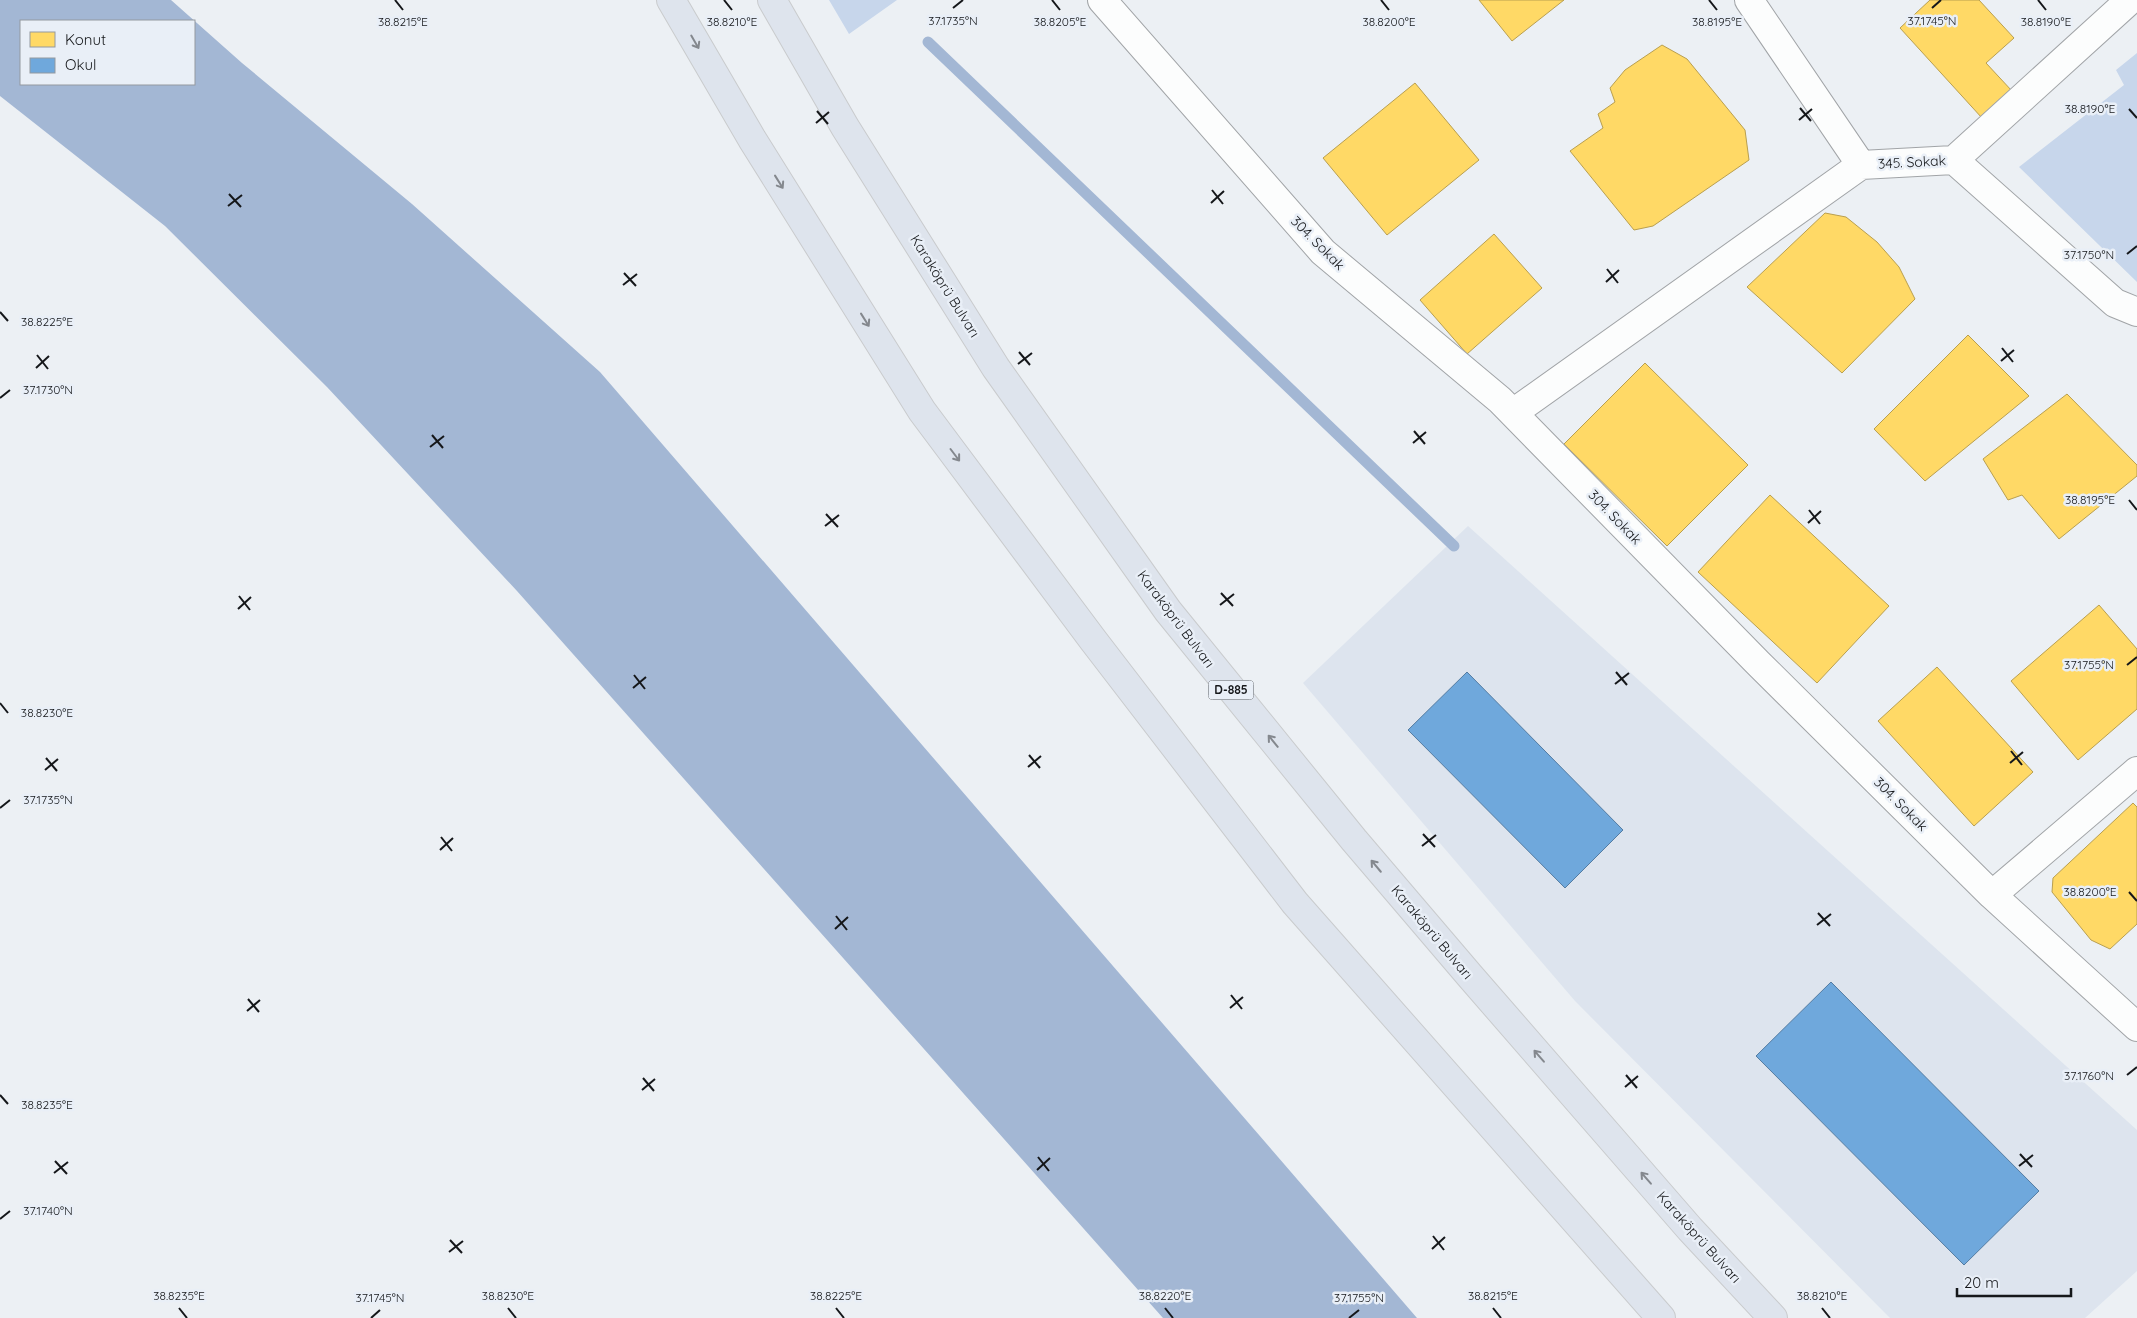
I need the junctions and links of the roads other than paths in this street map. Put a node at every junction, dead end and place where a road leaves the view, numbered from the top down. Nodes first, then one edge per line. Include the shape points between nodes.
1 (671, 0) edge
2 (772, 0) edge
3 (1102, 0) edge
4 (1749, 0) edge
5 (2130, 0) edge
6 (1954, 160) junction
7 (1861, 165) junction
8 (2137, 312) edge
9 (1513, 413) junction
10 (2137, 771) edge
11 (1992, 895) junction
12 (2137, 1027) edge
13 (1661, 1318) edge
14 (1773, 1318) edge

1 -> 13 highway via 752,139 922,411 1087,632 1295,903
14 -> 2 highway, Karaköprü Bulvarı / D-885 via 1690,1229 1463,969 1168,611 996,368 845,127
3 - 9 street, 304. Sokak via 1323,252
4 - 7 street, 345. Sokak
5 - 6 street
6 - 7 street, 345. Sokak
6 - 8 street, 345. Sokak via 2115,303
7 - 9 street
9 - 11 street, 304. Sokak
10 - 11 street
11 - 12 street, 304. Sokak

